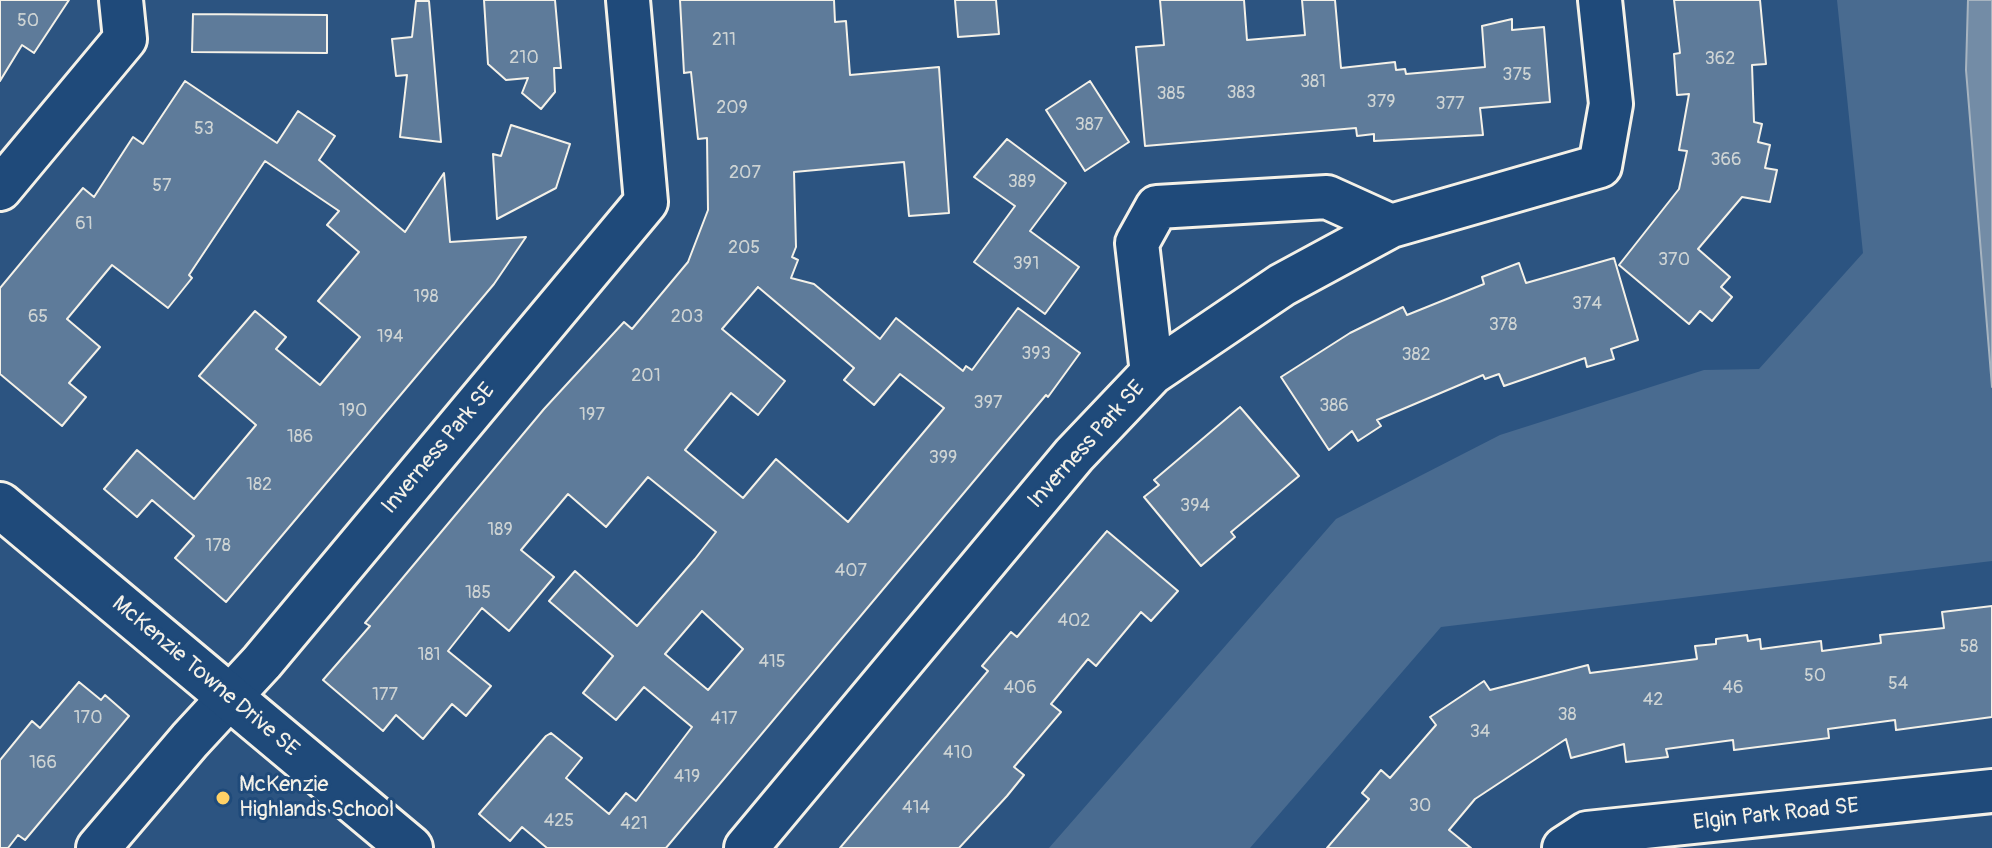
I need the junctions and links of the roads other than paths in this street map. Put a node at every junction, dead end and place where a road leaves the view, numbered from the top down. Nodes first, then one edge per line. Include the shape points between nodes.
1 (121, 0) edge
2 (628, 0) edge
3 (1600, 0) edge
4 (0, 189) edge
5 (1391, 226) junction
6 (1152, 373) junction
7 (0, 505) edge
8 (229, 700) junction
9 (1992, 791) edge
10 (98, 848) edge
11 (410, 848) edge
12 (746, 848) edge
13 (1564, 848) edge

1 - 4 street via 125,39
2 - 8 street, Inverness Park SE via 646,202
3 - 5 street, Inverness Park SE via 1611,104 1600,166
5 - 6 street, Inverness Park SE via 1282,285
5 - 6 street, Inverness Park SE via 1327,197 1157,207 1137,243
6 - 12 street, Inverness Park SE via 1074,455
7 - 8 street, McKenzie Towne Drive SE
8 - 10 street, Inverness Park SE
8 - 11 street, McKenzie Towne Drive SE
9 - 13 street, Elgin Park Road SE via 1587,833

